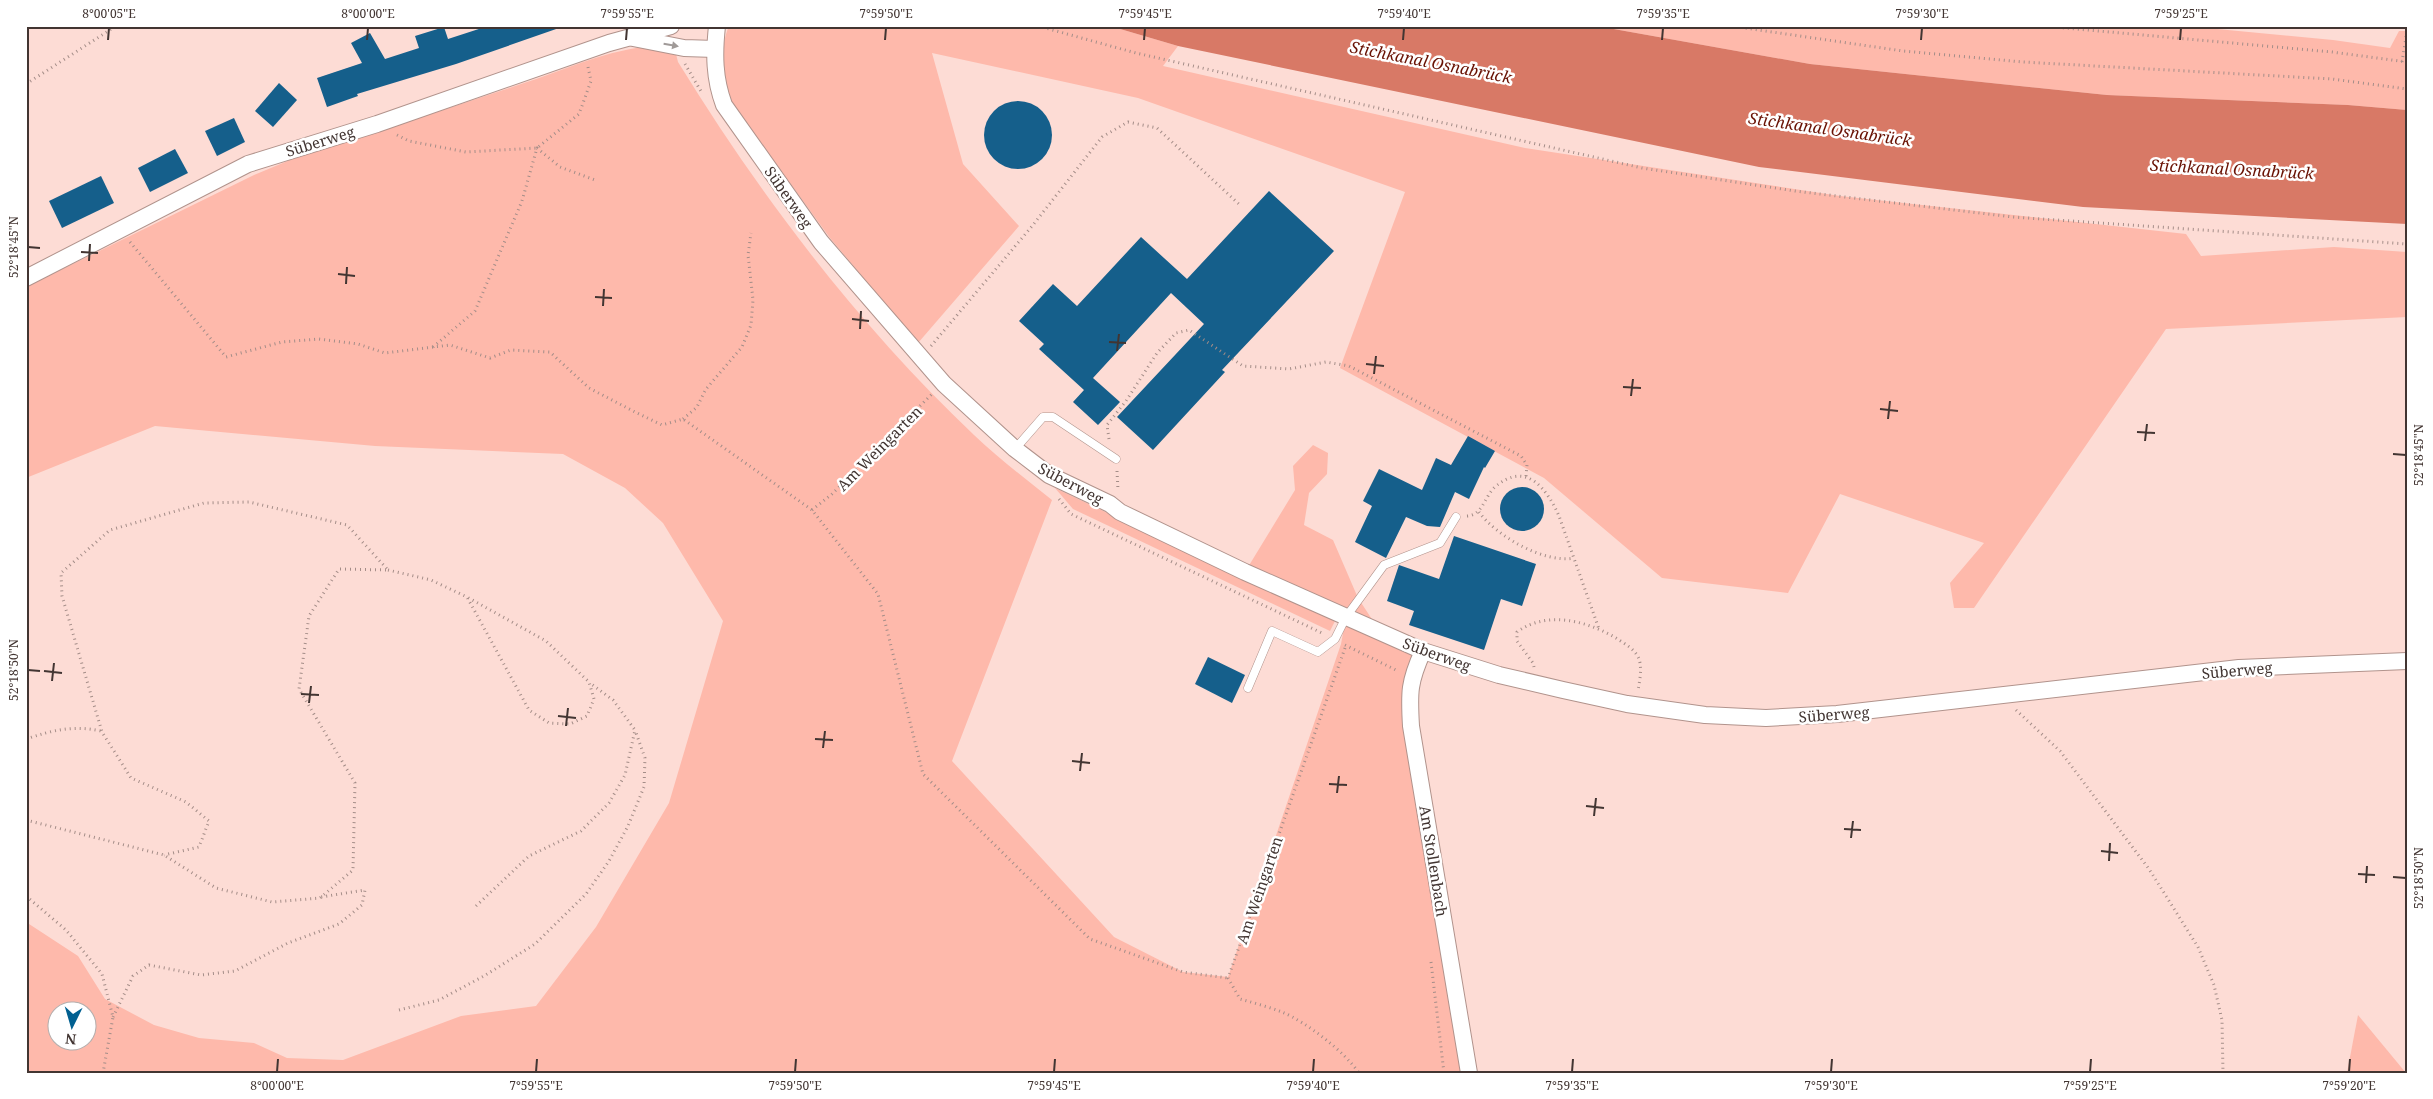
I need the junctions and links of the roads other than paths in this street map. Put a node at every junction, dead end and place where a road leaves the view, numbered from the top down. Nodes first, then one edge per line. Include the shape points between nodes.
1 (671, 26) edge
2 (717, 26) edge
3 (628, 38) junction
4 (715, 49) junction
5 (26, 278) edge
6 (1014, 449) junction
7 (1116, 459) road end
8 (1456, 516) road end
9 (1346, 617) junction
10 (1423, 651) junction
11 (2407, 661) edge
12 (1248, 688) dead end
13 (1469, 1073) edge

1 - 3 street, Süberweg
2 - 4 street, Süberweg
3 -> 4 street, Süberweg via 684,48
3 - 5 street, Süberweg via 377,124 248,164
4 - 6 street, Süberweg via 716,84 724,105 821,242 944,384
6 - 7 lane via 1042,417 1053,417
6 - 9 street, Süberweg via 1049,475 1120,512
8 - 9 lane via 1440,543 1384,565
9 - 10 street, Süberweg
9 - 12 lane via 1335,640 1318,652 1272,631
10 - 11 street, Süberweg via 1499,675 1636,705 1705,715 1766,718 2004,697 2239,668
10 - 13 street, Am Stollenbach via 1411,678 1411,726

